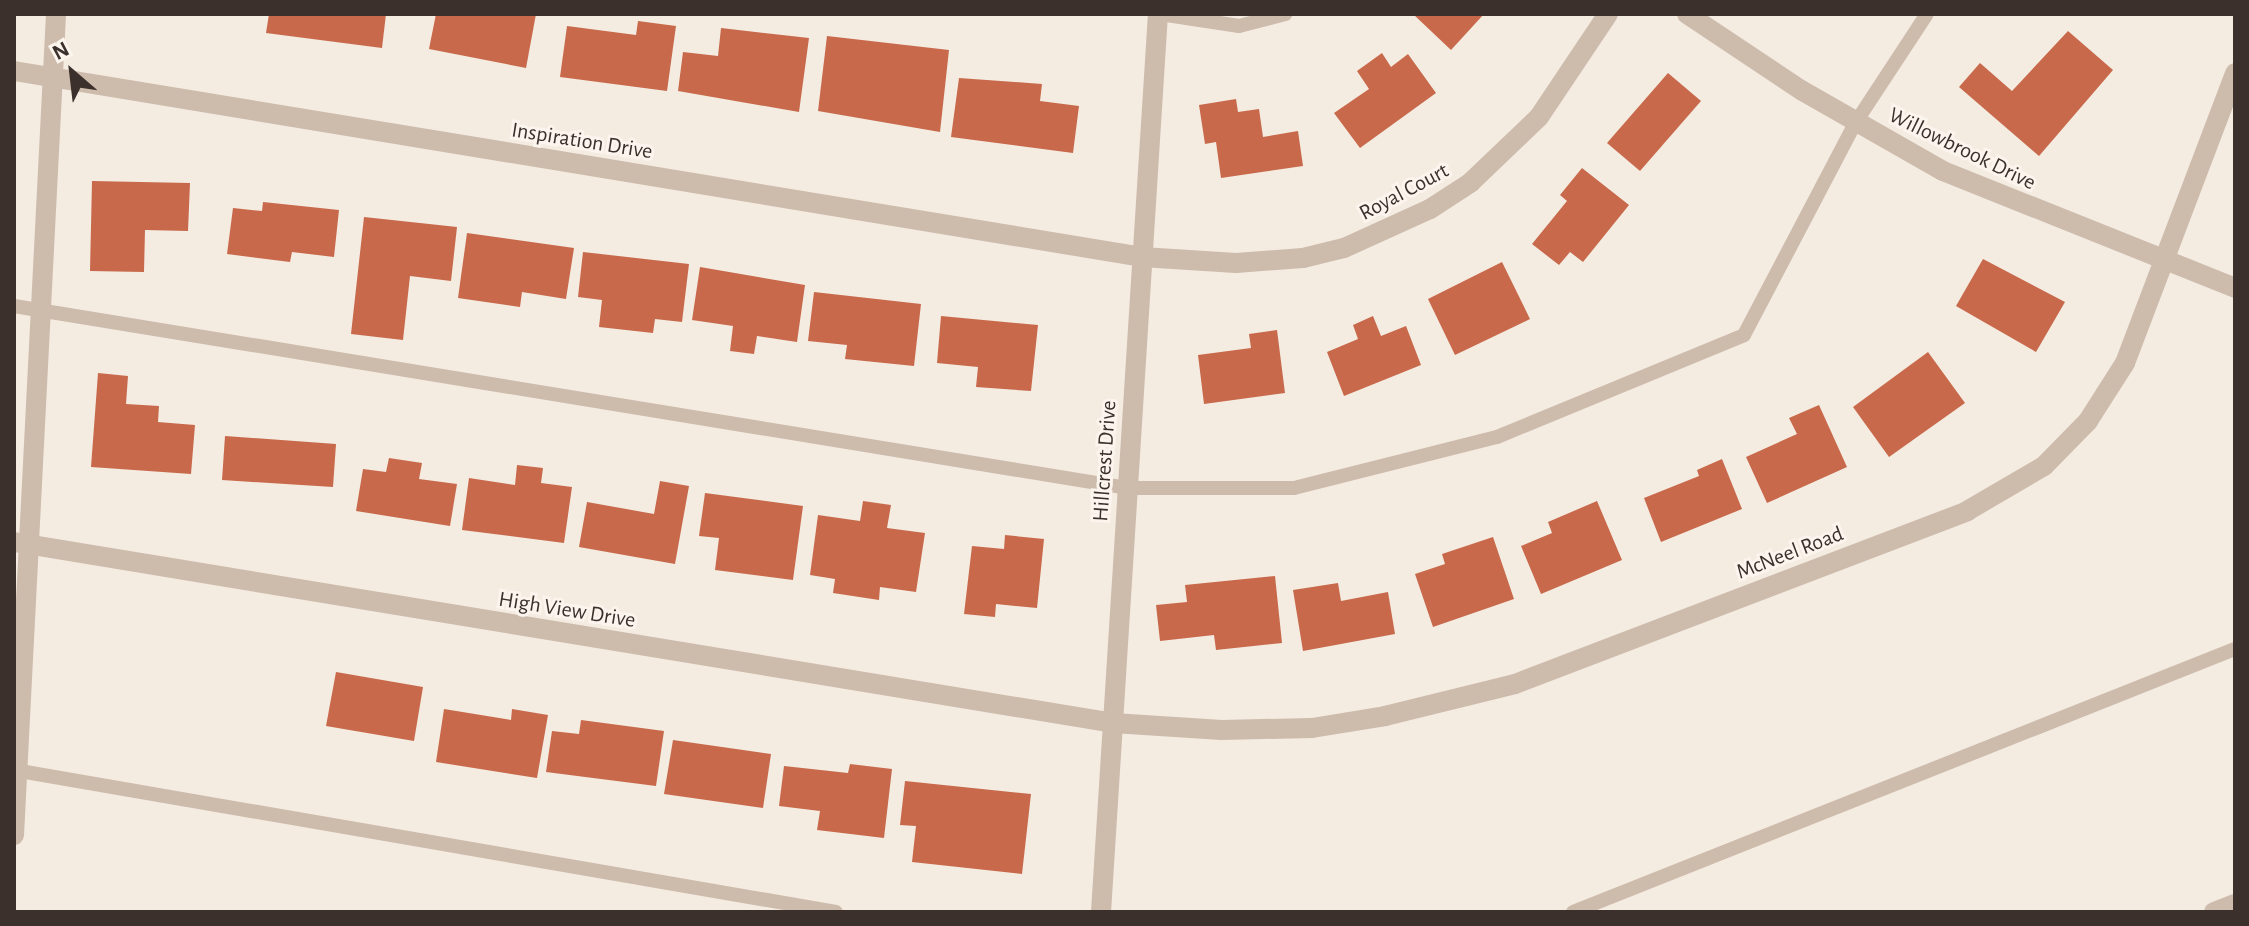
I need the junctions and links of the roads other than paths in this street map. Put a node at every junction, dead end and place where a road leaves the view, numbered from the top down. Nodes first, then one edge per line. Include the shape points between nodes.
1 (56, 14) edge
2 (1159, 14) edge
3 (1285, 14) edge
4 (1608, 14) edge
5 (1687, 14) edge
6 (1927, 14) edge
7 (14, 71) edge
8 (2235, 73) edge
9 (52, 78) junction
10 (1856, 122) junction
11 (1142, 257) junction
12 (2165, 263) junction
13 (2235, 288) edge
14 (14, 306) edge
15 (41, 311) junction
16 (1128, 488) junction
17 (22, 544) edge
18 (2235, 649) edge
19 (1113, 723) junction
20 (16, 770) edge
21 (14, 835) edge
22 (2235, 904) edge
23 (836, 912) edge
24 (1101, 912) edge
25 (1573, 912) edge
26 (2214, 912) edge

1 - 9 street
2 - 3 lane via 1239,26
2 - 11 street, Hillcrest Drive
4 - 11 street, Royal Court via 1539,117 1500,160 1430,209 1344,248 1303,258 1236,263
5 - 10 street, Willowbrook Drive
6 - 10 lane
7 - 9 street, Inspiration Drive
8 - 12 street, McNeel Road
9 - 11 street, Inspiration Drive
9 - 15 street
10 - 12 street, Willowbrook Drive via 1943,171
10 - 16 lane via 1744,335 1497,437 1399,465 1294,488
11 - 16 street, Hillcrest Drive
12 - 13 street, Willowbrook Drive
12 - 19 street, McNeel Road via 2125,363 2088,421 2044,466 1967,511 1473,697 1312,728 1222,730
14 - 15 lane
15 - 16 lane
15 - 17 street
16 - 19 street, Hillcrest Drive
17 - 19 street, High View Drive
17 - 20 street
18 - 25 lane
19 - 24 street, Hillcrest Drive
20 - 21 street
20 - 23 lane
22 - 26 street

